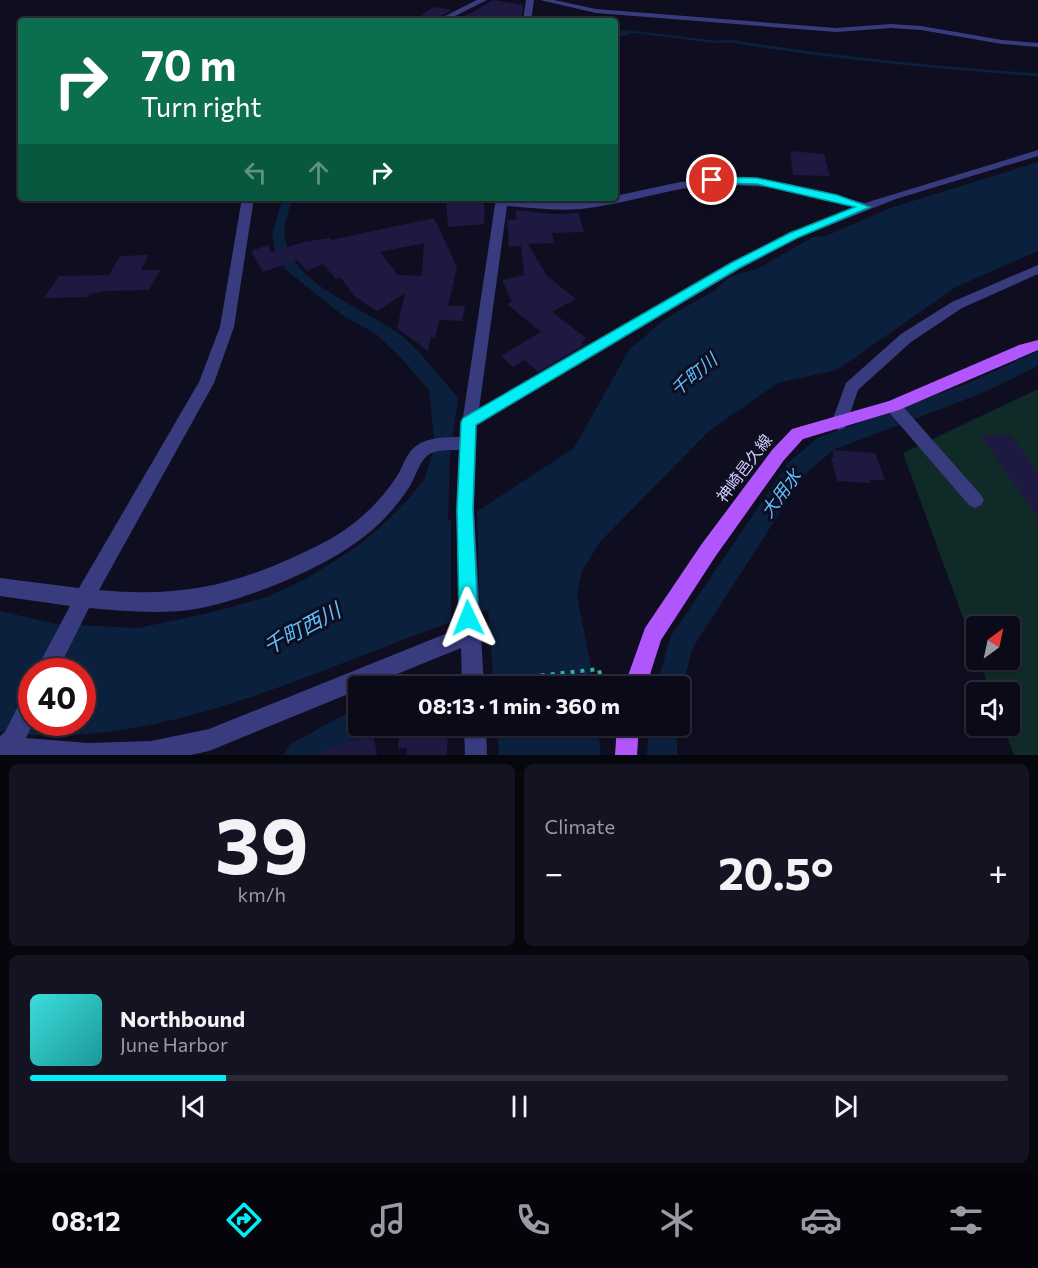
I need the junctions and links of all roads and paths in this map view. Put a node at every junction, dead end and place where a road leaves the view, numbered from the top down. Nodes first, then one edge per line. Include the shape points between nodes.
1 (482, 0) edge
2 (530, 0) edge
3 (544, 0) edge
4 (445, 18) edge
5 (527, 18) edge
6 (1038, 45) edge
7 (1038, 153) edge
8 (618, 198) edge
9 (248, 201) edge
10 (501, 201) edge
11 (509, 201) edge
12 (602, 201) edge
13 (865, 207) junction
14 (1038, 269) edge
15 (1038, 345) edge
16 (899, 413) junction
17 (469, 422) junction
18 (839, 424) junction
19 (464, 444) junction
20 (975, 500) dead end
21 (0, 587) edge
22 (80, 602) junction
23 (469, 626) junction
24 (53, 658) edge
25 (478, 676) edge
26 (540, 676) edge
27 (600, 676) edge
28 (639, 676) edge
29 (18, 726) edge
30 (475, 736) edge
31 (627, 736) edge
32 (5, 748) edge
33 (88, 755) edge
34 (476, 755) edge
35 (626, 755) edge

1 - 4 street
2 - 5 street
3 - 6 street via 596,11 836,30 921,28
7 - 13 street
8 - 13 street via 685,184 731,180 757,181
9 - 22 street via 227,327 206,383
10 - 17 street
11 - 12 street via 558,207
13 - 17 street via 794,235 735,266
14 - 18 street via 957,305 906,338 851,387
15 - 16 main road, 神崎邑久線
16 - 18 main road, 神崎邑久線
16 - 20 street
17 - 19 street
18 - 28 main road, 神崎邑久線 via 798,434 778,455 652,635
19 - 22 street via 421,450 403,482 380,510 350,537 309,560 220,593 171,602
19 - 23 street
21 - 22 street
22 - 24 street
23 - 25 street
23 - 33 street via 209,740 151,752
26 - 27 path via 593,669 599,669
29 - 32 street
30 - 34 street
31 - 35 main road
32 - 33 street

